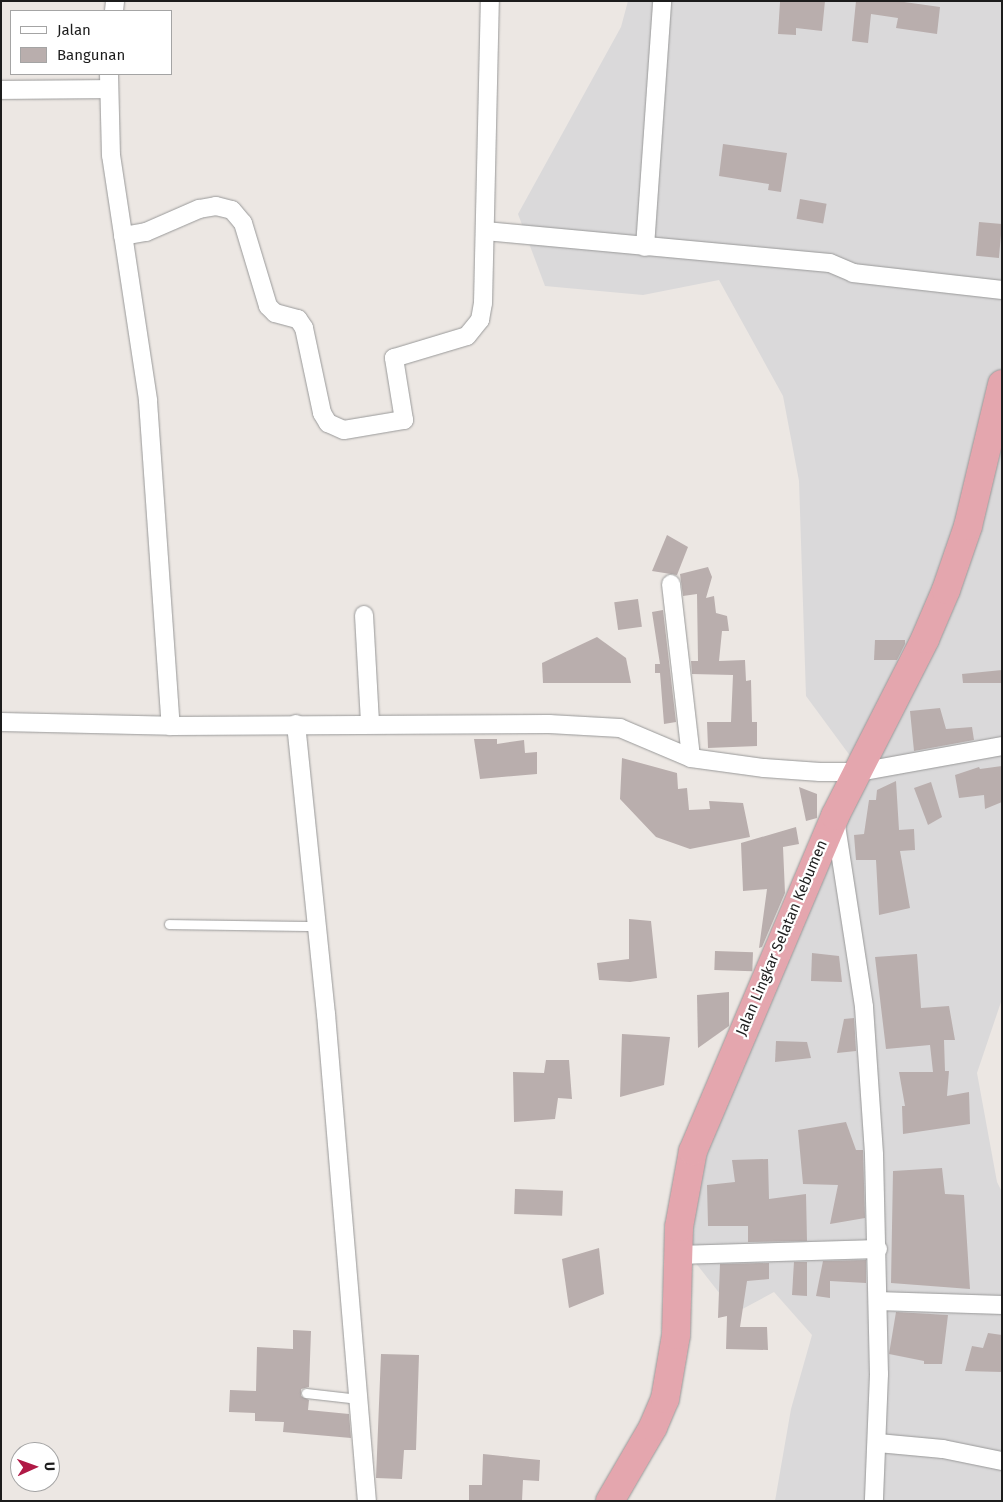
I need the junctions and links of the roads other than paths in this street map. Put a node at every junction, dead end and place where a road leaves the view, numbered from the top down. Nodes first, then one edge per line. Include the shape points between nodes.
1 (490, 1) edge
2 (662, 1) edge
3 (109, 81) edge
4 (1, 90) edge
5 (485, 231) junction
6 (123, 236) junction
7 (645, 247) junction
8 (1002, 290) edge
9 (1001, 388) edge
10 (671, 584) dead end
11 (364, 615) dead end
12 (1, 722) edge
13 (296, 724) junction
14 (370, 724) junction
15 (171, 726) junction
16 (1002, 746) edge
17 (691, 758) junction
18 (859, 772) junction
19 (835, 816) junction
20 (169, 924) dead end
21 (318, 926) junction
22 (878, 1250) junction
23 (678, 1255) junction
24 (878, 1301) junction
25 (1002, 1305) edge
26 (306, 1393) dead end
27 (359, 1399) junction
28 (878, 1443) junction
29 (1002, 1460) edge
30 (367, 1501) edge
31 (610, 1501) edge
32 (874, 1501) edge

1 - 5 street
2 - 7 street
3 - 4 street
3 - 6 street via 111,155
5 - 6 street via 480,320 467,336 394,358 404,420 344,430 328,423 322,413 304,328 298,318 275,313 268,306 243,223 232,210 216,206 198,209 146,232
5 - 7 street
6 - 15 street via 148,401
7 - 8 street via 830,263 853,273
9 - 18 highway, Jalan Lingkar Selatan Kebumen via 968,526 946,590
10 - 17 street
11 - 14 street
12 - 15 street
13 - 14 street
13 - 15 street
13 - 21 street
14 - 17 street via 549,724 620,728
16 - 18 street
17 - 18 street via 764,768
18 - 19 highway, Jalan Lingkar Selatan Kebumen
19 - 22 street via 864,1007
19 - 23 highway, Jalan Lingkar Selatan Kebumen via 693,1151 679,1227
20 - 21 lane
21 - 27 street
22 - 23 street
22 - 24 street
23 - 31 highway, Jalan Lingkar Selatan Kebumen via 676,1335 665,1399 653,1427
24 - 25 street
24 - 28 street
26 - 27 lane
27 - 30 street
28 - 29 street via 933,1448
28 - 32 street

